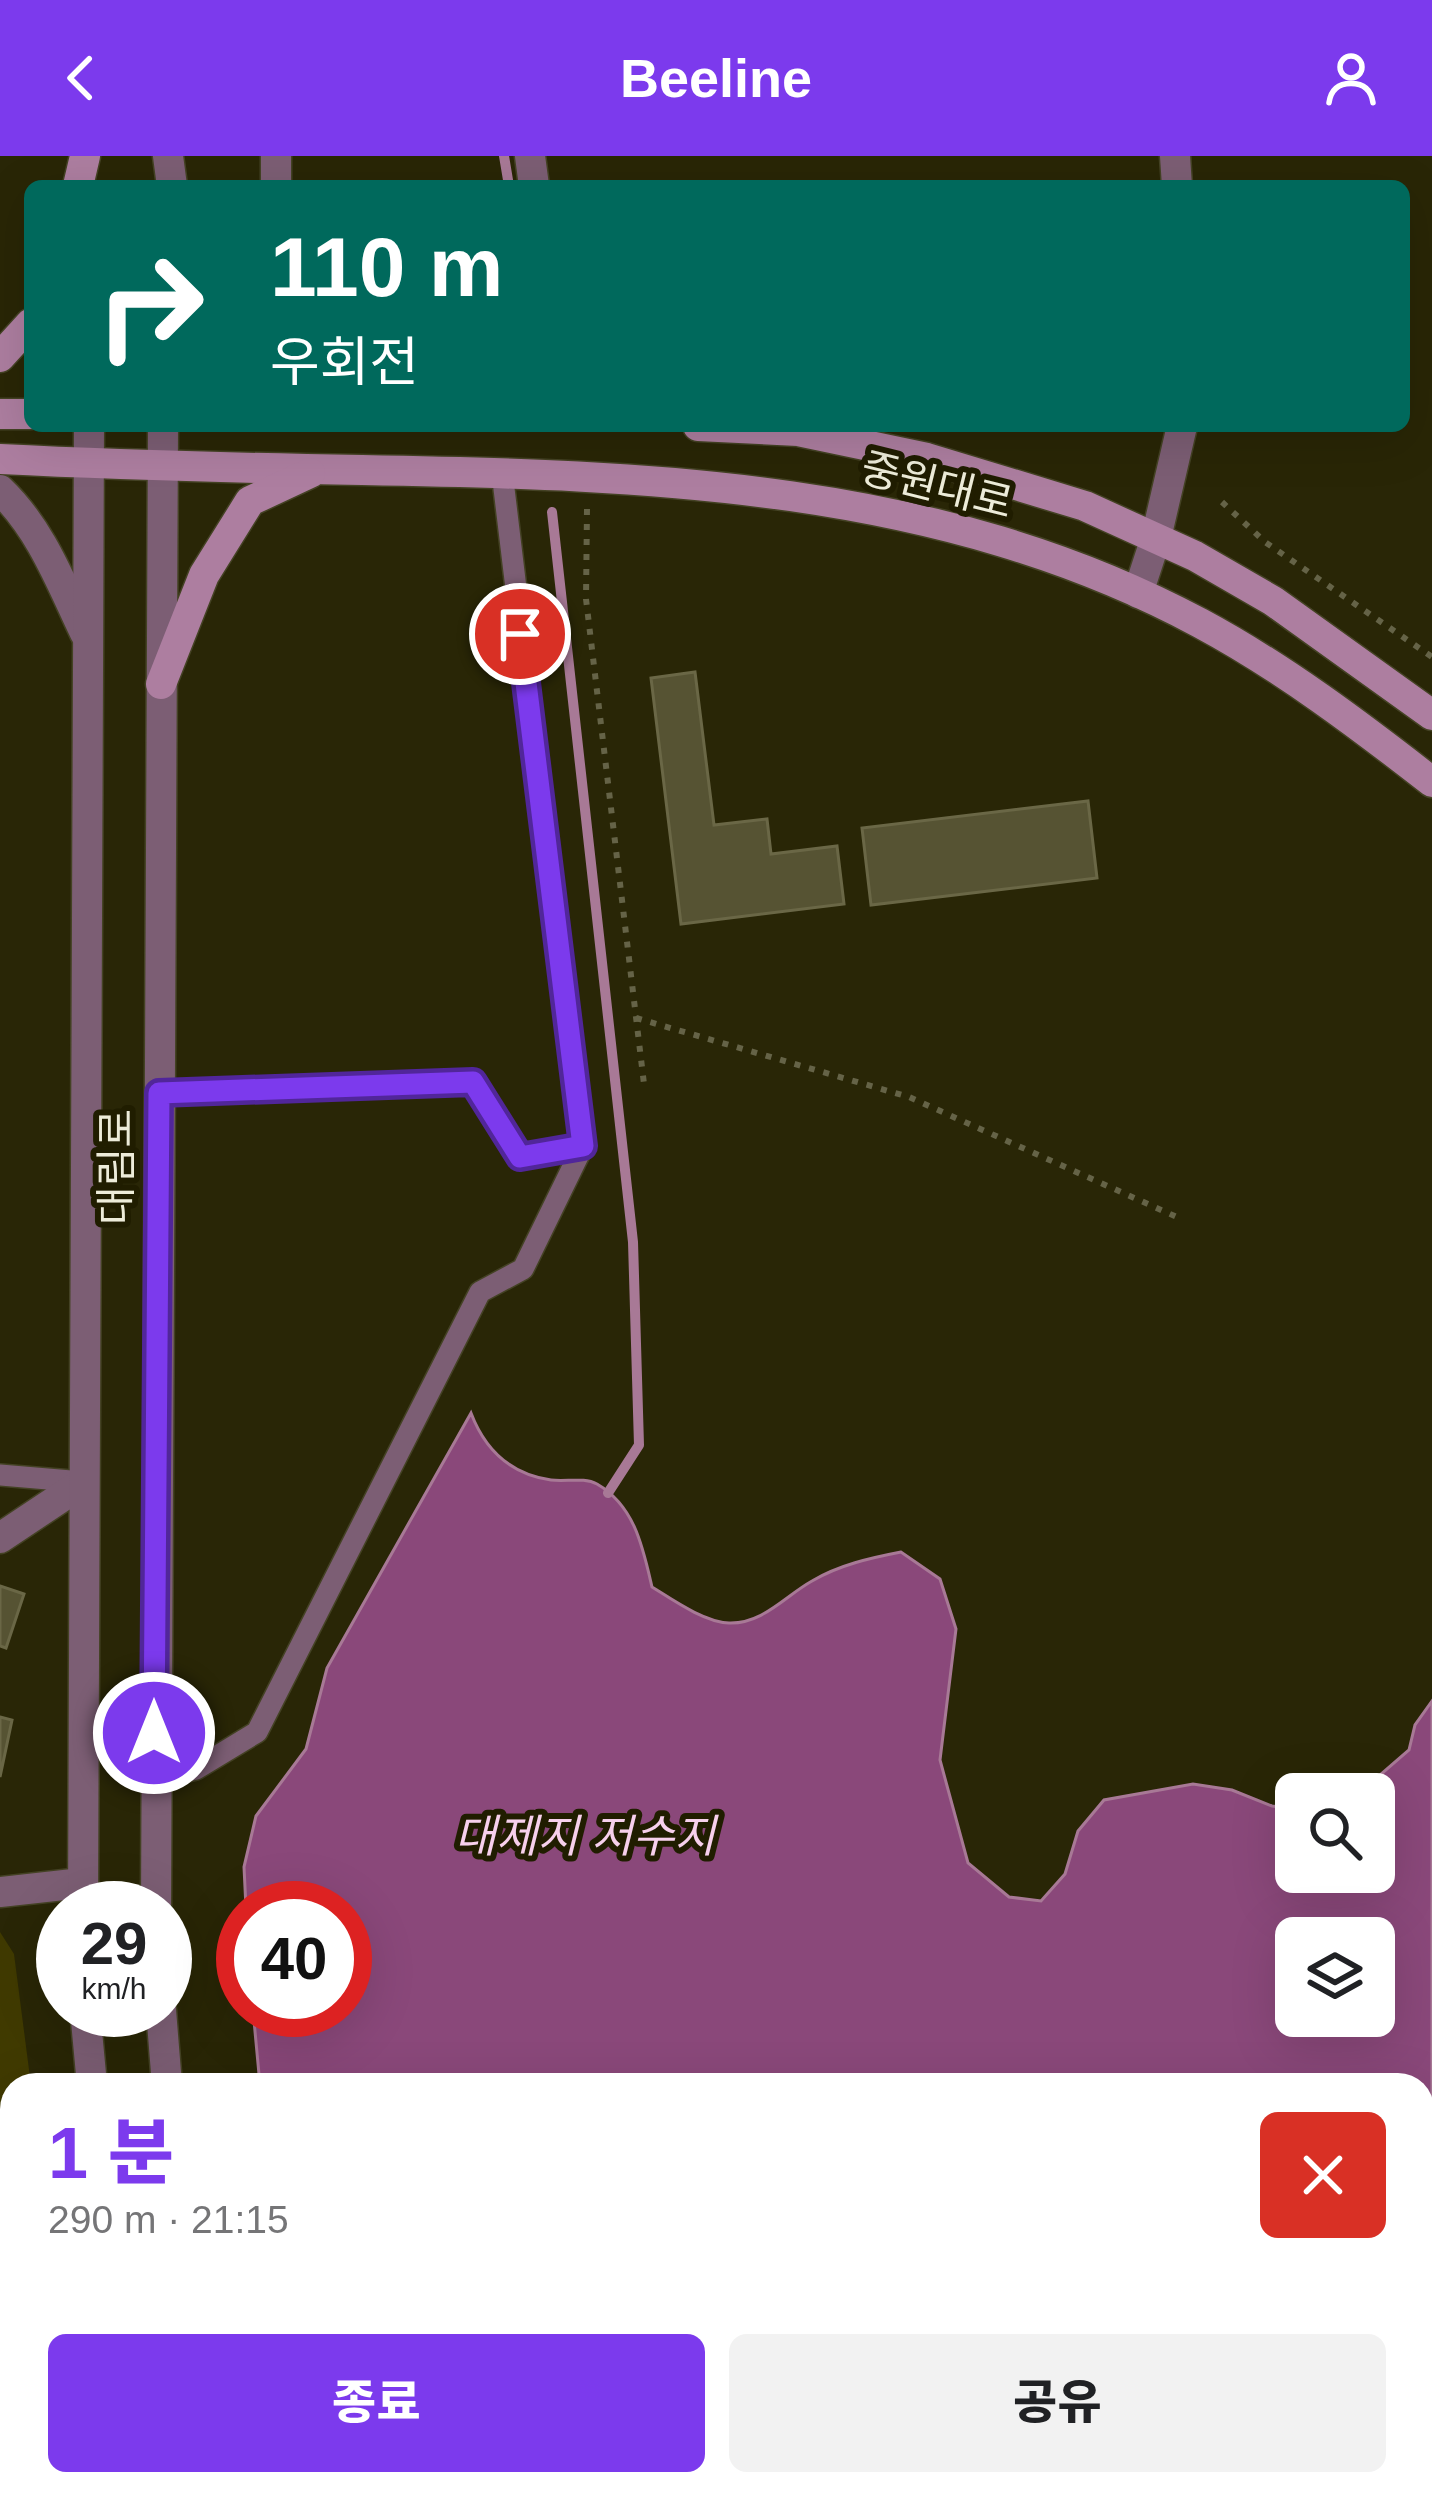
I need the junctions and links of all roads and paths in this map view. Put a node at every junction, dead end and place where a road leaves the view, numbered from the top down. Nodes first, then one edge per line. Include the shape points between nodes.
1 (24, 331) edge
2 (0, 357) edge
3 (89, 432) edge
4 (163, 432) edge
5 (803, 432) edge
6 (1181, 432) edge
7 (0, 459) edge
8 (89, 463) junction
9 (163, 466) junction
10 (317, 469) junction
11 (502, 472) junction
12 (588, 474) junction
13 (0, 490) edge
14 (1222, 502) dead end
15 (1156, 538) junction
16 (1138, 593) junction
17 (88, 641) junction
18 (1432, 658) edge
19 (161, 684) junction
20 (1432, 715) edge
21 (1432, 782) edge
22 (636, 1018) junction
23 (644, 1084) dead end
24 (159, 1093) junction
25 (583, 1146) junction
26 (1179, 1218) dead end
27 (0, 1475) edge
28 (84, 1483) junction
29 (0, 1538) edge
30 (154, 1779) junction
31 (82, 1881) edge
32 (156, 1881) edge
33 (0, 1892) edge
34 (36, 1894) edge
35 (88, 2037) edge
36 (163, 2037) edge
37 (91, 2073) edge
38 (166, 2073) edge

1 - 2 main road
3 - 8 street, 대림로
4 - 9 street, 대림로
5 - 15 main road, 중원대로 via 927,458 1085,506
6 - 15 street
7 - 8 main road, 중원대로
8 - 9 main road, 중원대로
8 - 17 street, 대림로
9 - 10 main road, 중원대로
9 - 19 street, 대림로
10 - 11 main road, 중원대로
10 - 19 main road via 250,501 204,575
11 - 12 main road, 중원대로
11 - 25 lane
12 - 16 main road, 중원대로 via 735,486 950,525
12 - 22 path via 586,599
13 - 17 street via 42,543
14 - 18 path via 1265,542
15 - 16 street
15 - 20 main road, 중원대로 via 1273,601
16 - 21 main road, 중원대로 via 1236,645
17 - 28 street, 대림로
19 - 24 street, 대림로
22 - 23 path
22 - 26 path via 909,1097
24 - 25 lane via 473,1082 520,1157
24 - 30 street, 대림로
25 - 30 lane via 523,1269 480,1292 257,1732 196,1769
27 - 28 lane
28 - 29 street
28 - 31 street, 대림로
30 - 32 street, 대림로
33 - 34 street
35 - 37 street
36 - 38 street

